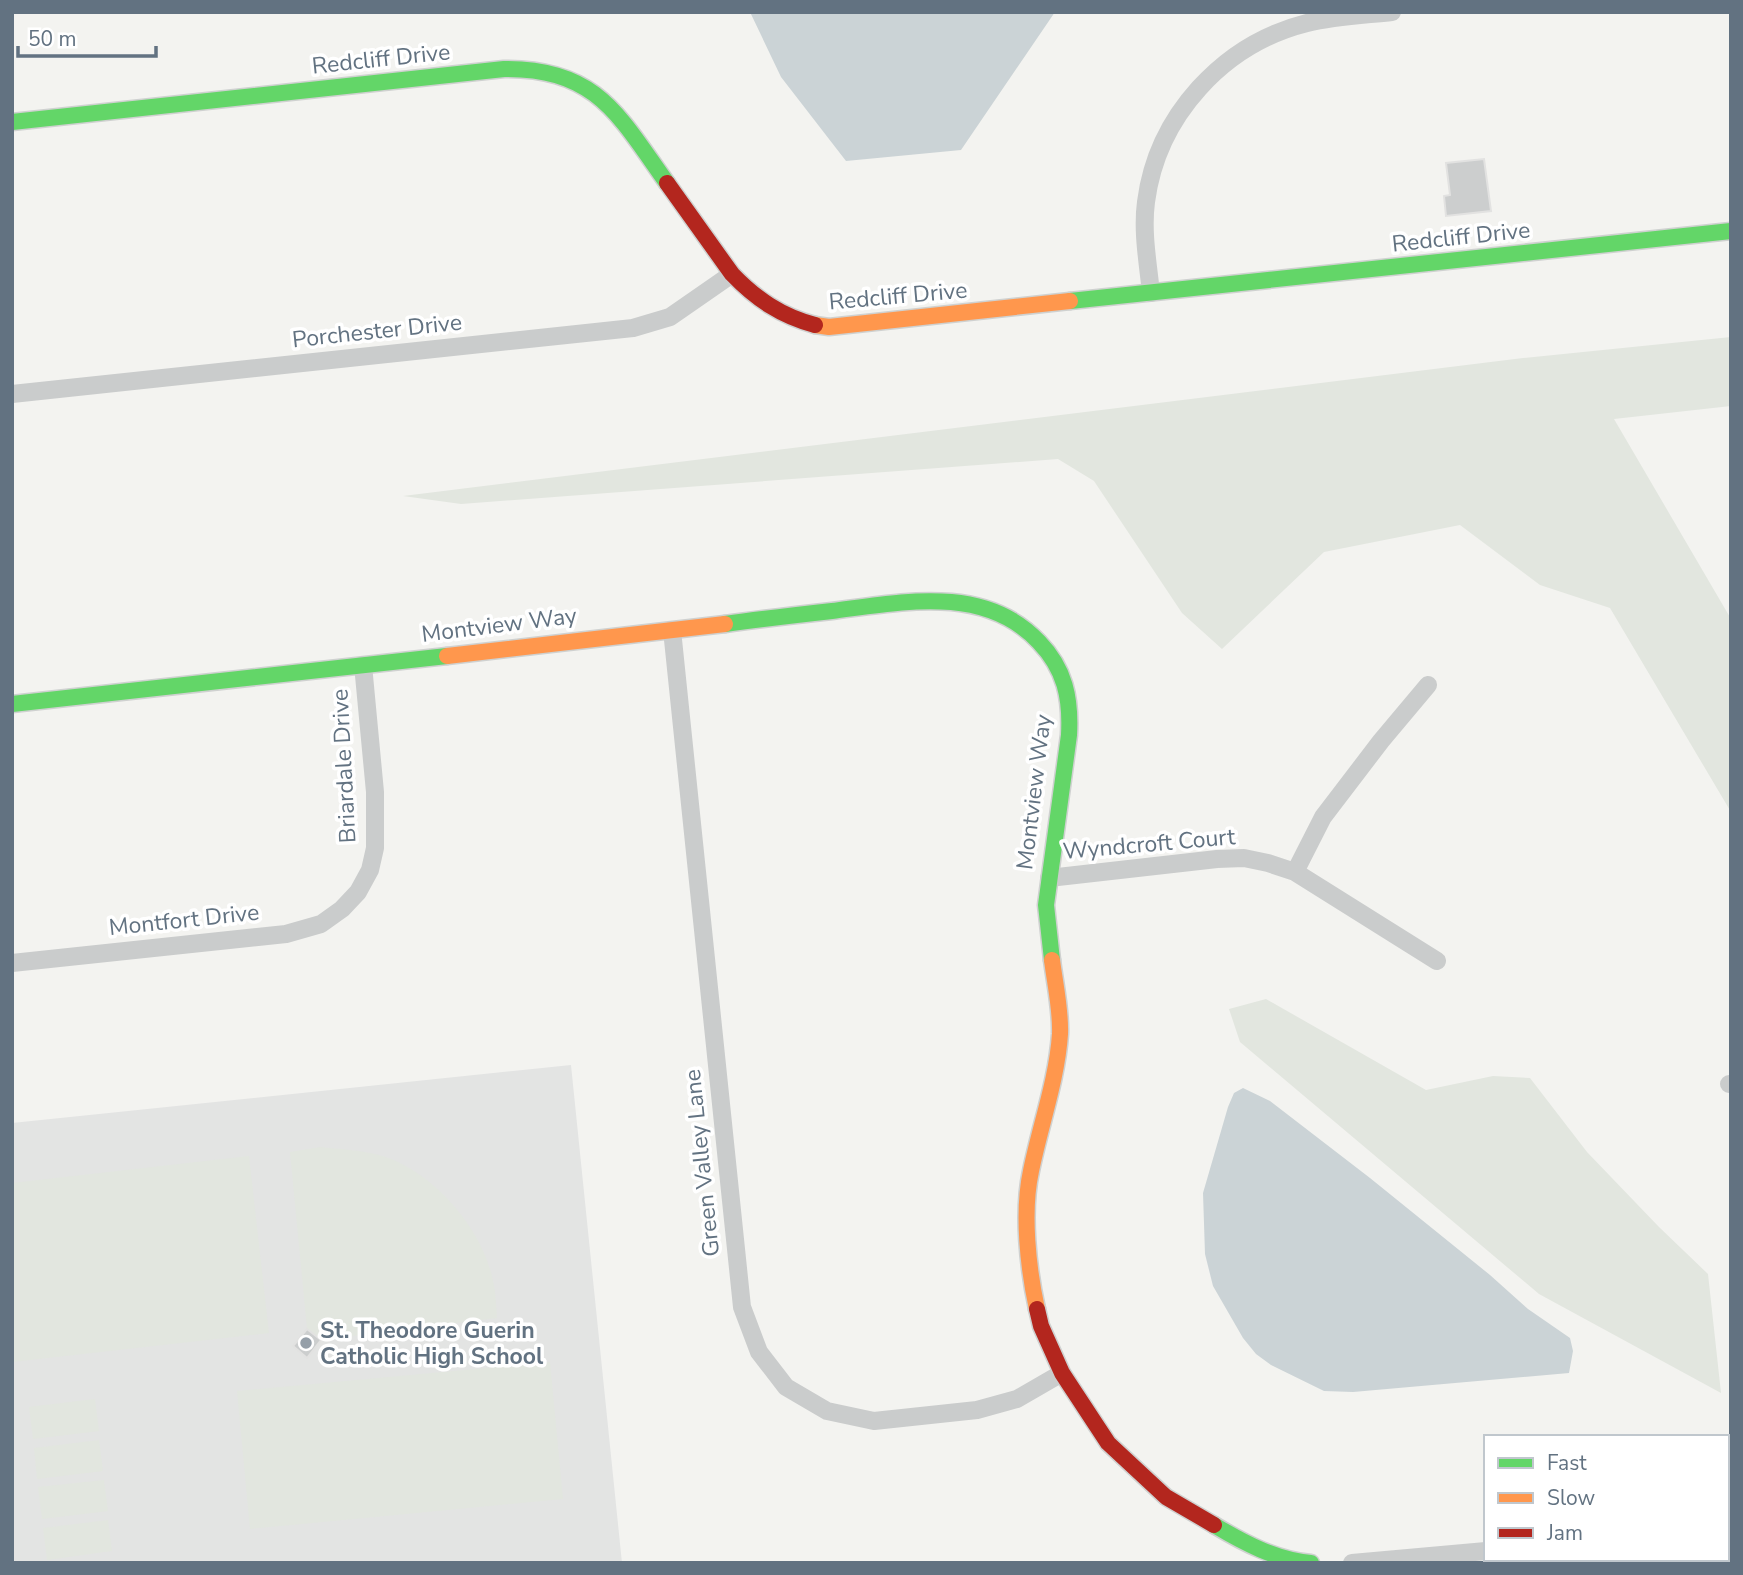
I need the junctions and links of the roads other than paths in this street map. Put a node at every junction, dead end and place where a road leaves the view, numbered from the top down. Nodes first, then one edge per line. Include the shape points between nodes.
1 (1392, 12) edge
2 (12, 122) edge
3 (1731, 231) edge
4 (732, 274) junction
5 (1151, 293) junction
6 (12, 394) edge
7 (672, 630) junction
8 (362, 666) junction
9 (1428, 685) dead end
10 (12, 704) edge
11 (1295, 872) junction
12 (1049, 878) junction
13 (352, 900) joint
14 (1437, 961) dead end
15 (12, 963) edge
16 (1062, 1373) junction
17 (1484, 1550) edge
18 (1311, 1563) edge
19 (1352, 1563) edge

1 - 5 street via 1319,20 1265,38 1235,55 1194,92 1170,128 1149,183 1145,224
2 - 4 street, Redcliff Drive via 504,69 556,74 593,90 615,110
3 - 5 street, Redcliff Drive
4 - 5 street, Redcliff Drive via 779,313 829,327
4 - 6 street, Porchester Drive via 670,317 633,328
7 - 8 street, Montview Way
7 - 12 street, Montview Way via 900,602 971,603 1013,620 1053,658 1065,683 1070,711
7 - 16 street, Green Valley Lane via 742,1307 759,1352 786,1387 827,1411 874,1421 977,1410 1017,1399
8 - 10 street, Montview Way
8 - 13 street, Briardale Drive via 375,792 375,848 370,870
9 - 11 street via 1323,817
11 - 12 street, Wyndcroft Court via 1244,858
11 - 14 street, Wyndcroft Court
12 - 16 street, Montview Way via 1046,905 1060,1032 1030,1174 1028,1239 1041,1326
13 - 15 street, Montfort Drive via 321,924 286,934
16 - 18 street, Montview Way via 1108,1443 1166,1497 1236,1538 1289,1561
17 - 19 street

